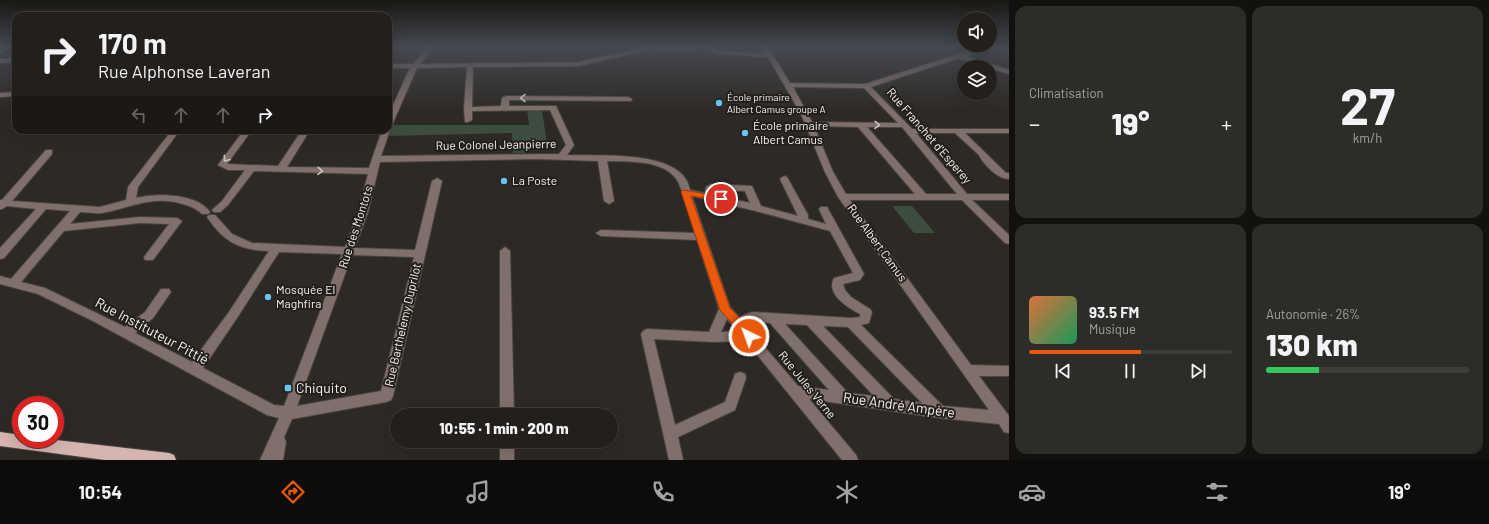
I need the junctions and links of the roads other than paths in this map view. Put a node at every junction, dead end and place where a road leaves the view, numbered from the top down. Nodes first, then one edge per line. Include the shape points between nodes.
1 (413, 68) edge
2 (470, 68) edge
3 (779, 68) edge
4 (920, 68) edge
5 (998, 68) edge
6 (1009, 72) edge
7 (789, 85) junction
8 (866, 86) junction
9 (12, 94) edge
10 (0, 95) edge
11 (551, 98) junction
12 (628, 98) dead end
13 (505, 108) junction
14 (553, 108) junction
15 (468, 109) junction
16 (392, 116) edge
17 (468, 120) dead end
18 (810, 124) junction
19 (860, 124) junction
20 (907, 128) junction
21 (958, 131) junction
22 (1009, 131) edge
23 (173, 134) edge
24 (245, 134) edge
25 (303, 134) edge
26 (385, 134) edge
27 (50, 152) dead end
28 (561, 157) junction
29 (602, 158) junction
30 (376, 159) junction
31 (251, 168) junction
32 (281, 169) junction
33 (374, 171) junction
34 (1006, 176) edge
35 (784, 179) dead end
36 (437, 181) dead end
37 (686, 192) junction
38 (709, 196) junction
39 (843, 197) junction
40 (923, 197) junction
41 (964, 197) junction
42 (1009, 197) edge
43 (610, 201) dead end
44 (130, 202) junction
45 (1, 205) edge
46 (44, 205) junction
47 (758, 208) junction
48 (77, 209) junction
49 (824, 209) dead end
50 (211, 213) junction
51 (803, 220) junction
52 (60, 228) junction
53 (834, 229) junction
54 (601, 233) dead end
55 (700, 237) junction
56 (1009, 241) edge
57 (276, 248) junction
58 (348, 251) junction
59 (505, 251) dead end
60 (420, 254) junction
61 (0, 255) edge
62 (149, 257) dead end
63 (0, 280) edge
64 (14, 283) junction
65 (165, 292) dead end
66 (725, 310) junction
67 (773, 318) junction
68 (810, 320) junction
69 (737, 322) junction
70 (851, 323) junction
71 (126, 333) junction
72 (749, 336) junction
73 (713, 337) junction
74 (194, 370) junction
75 (968, 370) junction
76 (1009, 371) edge
77 (740, 378) dead end
78 (795, 391) junction
79 (843, 398) junction
80 (891, 405) junction
81 (507, 408) edge
82 (288, 412) junction
83 (940, 412) junction
84 (1006, 423) edge
85 (670, 434) junction
86 (0, 439) edge
87 (507, 448) edge
88 (149, 460) edge
89 (169, 460) edge
90 (267, 460) edge
91 (276, 460) edge
92 (507, 460) edge
93 (676, 460) edge
94 (851, 460) edge

1 - 16 street
2 - 15 street
3 - 7 street, Rue Albert Camus
4 - 8 street
5 - 6 street
7 - 8 street
7 - 18 street, Rue Albert Camus
8 - 20 street, Rue Franchet d'Esperey
9 - 10 street
11 - 12 street
11 -> 13 street via 506,98
11 - 14 street, Rue Colonel Jeanpierre
13 - 14 street
13 - 15 street
14 - 28 street, Rue Colonel Jeanpierre via 570,145
15 - 17 street
18 - 19 street
18 - 39 street, Rue Albert Camus via 829,172
19 -> 20 street
19 - 40 street
20 - 21 street
20 - 41 street, Rue Franchet d'Esperey
21 - 22 street
21 - 34 street
23 - 44 street via 133,187
24 -> 31 street via 222,165 228,168
25 - 32 street
26 - 30 street, Rue des Montots
27 - 45 street
28 - 29 street, Rue Jules Verne
28 - 30 street, Rue Colonel Jeanpierre
29 - 37 street, Rue Jules Verne via 641,160 667,167 676,172
29 - 43 street
30 - 33 street, Rue des Montots
31 - 32 street
31 - 50 street via 225,203
32 -> 33 street via 327,172
33 - 58 street, Rue des Montots via 363,212
35 - 51 street
36 - 60 street, Rue Barthelemy Duprilot
37 - 38 street
37 - 55 street, Rue Jules Verne
38 - 47 street
38 - 47 street via 711,187 749,188
39 - 40 street
39 - 75 street, Rue Albert Camus
40 - 41 street
41 - 42 street
41 - 56 street, Rue Franchet d'Esperey
44 - 48 street via 100,210
44 - 50 street via 146,198 174,199 189,202
45 - 46 street
46 - 48 street
46 - 61 street
47 - 51 street
48 - 52 street
49 - 53 street
50 - 57 street via 225,235 237,242 252,247
51 - 53 street
52 - 62 street via 140,220 177,221
52 - 64 street
53 - 70 street via 859,274 838,281 837,286 849,302 866,312 865,320
54 - 55 street
55 - 66 street, Rue Jules Verne
57 - 58 street
57 - 74 street
58 - 60 street
58 - 82 street, Rue des Montots
59 - 81 street
60 - 82 street, Rue Barthelemy Duprilot via 386,396
63 - 64 street, Rue Instituteur Pittié
64 - 71 street, Rue Instituteur Pittié via 41,291
65 - 71 street via 149,315
66 - 69 street, Rue Jules Verne
66 - 73 street
67 - 68 street
67 - 69 street via 752,317
67 - 79 street
68 - 70 street
68 - 80 street
69 - 72 street, Rue Jules Verne
70 - 83 street
71 - 74 street, Rue Instituteur Pittié
72 - 73 street
72 - 78 street, Rue Jules Verne
73 - 85 street via 647,334
74 - 82 street, Rue Instituteur Pittié via 272,412
75 - 76 street
75 - 84 street, Rue Albert Camus
77 - 85 street via 730,406
78 - 79 street, Rue André Ampère
78 - 94 street, Rue Jules Verne
79 - 80 street, Rue André Ampère
80 - 83 street, Rue André Ampère
82 - 90 street, Rue des Montots
82 - 91 street, Rue des Montots via 289,416 277,446
83 - 84 street, Rue André Ampère
85 - 93 street
86 - 88 main road
87 - 92 street
88 - 89 main road

